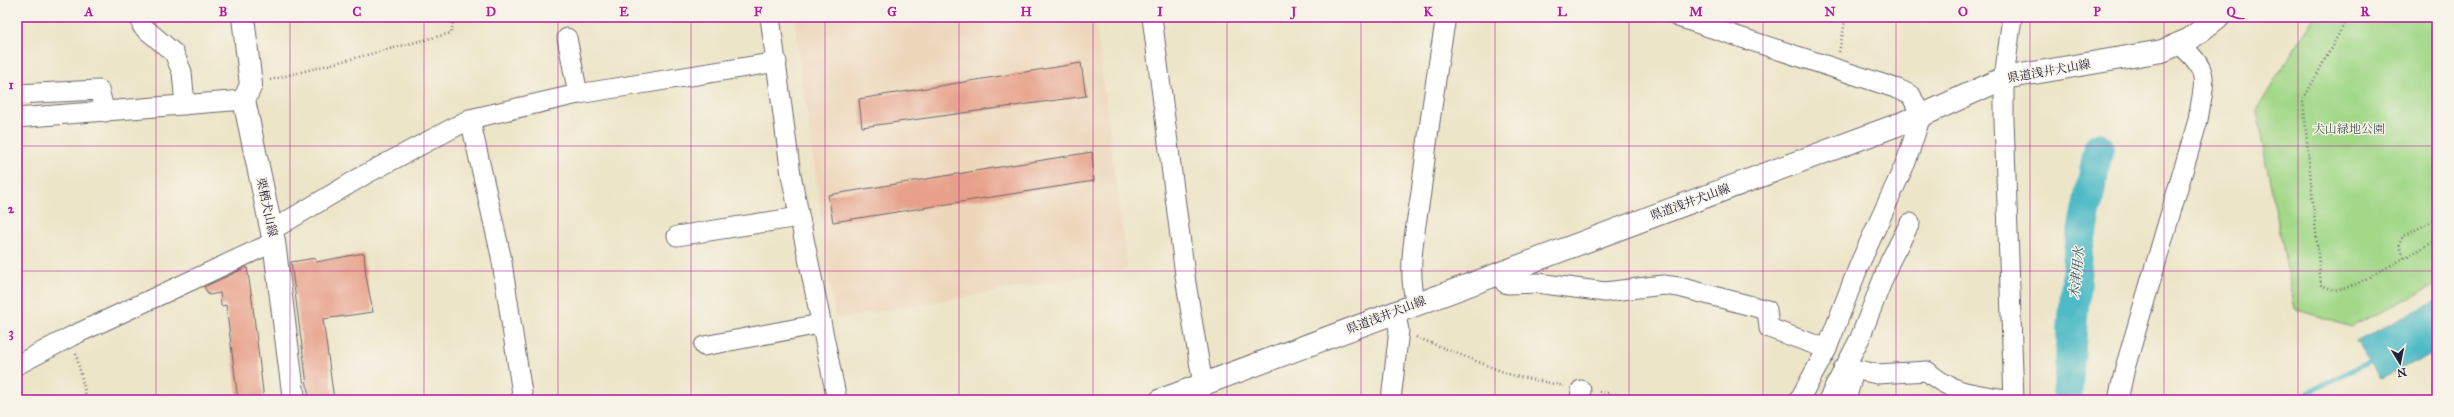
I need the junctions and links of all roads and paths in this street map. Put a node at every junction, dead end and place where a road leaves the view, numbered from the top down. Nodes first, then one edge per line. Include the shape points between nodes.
1 (141, 17) edge
2 (243, 17) edge
3 (454, 17) edge
4 (770, 17) edge
5 (1152, 17) edge
6 (1446, 17) edge
7 (1678, 17) edge
8 (1846, 17) edge
9 (2012, 17) edge
10 (2218, 17) edge
11 (2348, 17) edge
12 (567, 38) dead end
13 (2179, 44) junction
14 (777, 62) junction
15 (1836, 68) junction
16 (2004, 78) junction
17 (248, 93) junction
18 (17, 94) edge
19 (578, 94) junction
20 (185, 105) junction
21 (105, 112) junction
22 (1921, 116) junction
23 (17, 118) edge
24 (470, 119) junction
25 (799, 217) junction
26 (2437, 219) edge
27 (1910, 223) dead end
28 (273, 236) junction
29 (677, 236) dead end
30 (2437, 240) edge
31 (2404, 258) junction
32 (1502, 271) junction
33 (1416, 304) junction
34 (1397, 321) junction
35 (820, 324) junction
36 (72, 336) junction
37 (704, 346) dead end
38 (1825, 354) junction
39 (17, 365) edge
40 (1849, 372) junction
41 (1201, 392) edge
42 (1581, 395) edge
43 (87, 400) edge
44 (294, 400) edge
45 (523, 400) edge
46 (837, 400) edge
47 (1161, 400) edge
48 (1391, 400) edge
49 (1657, 400) edge
50 (1799, 400) edge
51 (1828, 400) edge
52 (1846, 400) edge
53 (2013, 400) edge
54 (2118, 400) edge

1 - 20 street via 142,26 174,53 182,72
2 - 17 main road, 栗栖犬山線
3 - 17 path via 451,33
4 - 14 street
5 - 41 street
6 - 33 street via 1415,242 1411,286
7 - 15 street
8 - 15 path
9 - 16 street
10 - 13 main road, 県道浅井犬山線 via 2190,39
11 - 31 path via 2303,100 2321,285 2334,290 2353,286
12 - 19 street
13 - 16 main road, 県道浅井犬山線 via 2162,51
13 - 54 street via 2200,64 2205,79 2198,120 2125,368
14 - 19 street
14 - 25 street via 791,175
15 - 22 street via 1912,95
16 - 22 main road, 県道浅井犬山線
16 - 53 street
17 - 20 street
17 - 28 main road, 栗栖犬山線
18 - 21 street via 99,90
19 - 24 street
20 - 21 street
21 - 23 street
22 - 32 main road, 県道浅井犬山線
22 - 38 street via 1906,162 1860,263
24 - 28 street via 366,174
24 - 45 street via 501,256
25 - 29 street
25 - 35 street
26 - 31 path via 2403,236 2399,244
27 - 40 street via 1890,261
28 - 36 street
28 - 44 main road, 栗栖犬山線
30 - 31 path
32 - 33 main road, 県道浅井犬山線
32 - 38 street via 1505,283 1508,284 1537,283 1605,292 1663,285 1679,287 1767,310 1769,328
33 - 34 main road, 県道浅井犬山線
34 - 41 main road, 県道浅井犬山線
34 - 42 path via 1511,375
34 - 48 street
35 - 37 street
35 - 46 street
36 - 39 street
36 - 43 path
38 - 40 street
38 - 50 street
40 - 51 street
40 - 52 street
40 - 53 street via 1859,370 1877,374 1927,371 1939,382 1957,391
41 - 47 main road, 県道浅井犬山線
42 - 49 path

